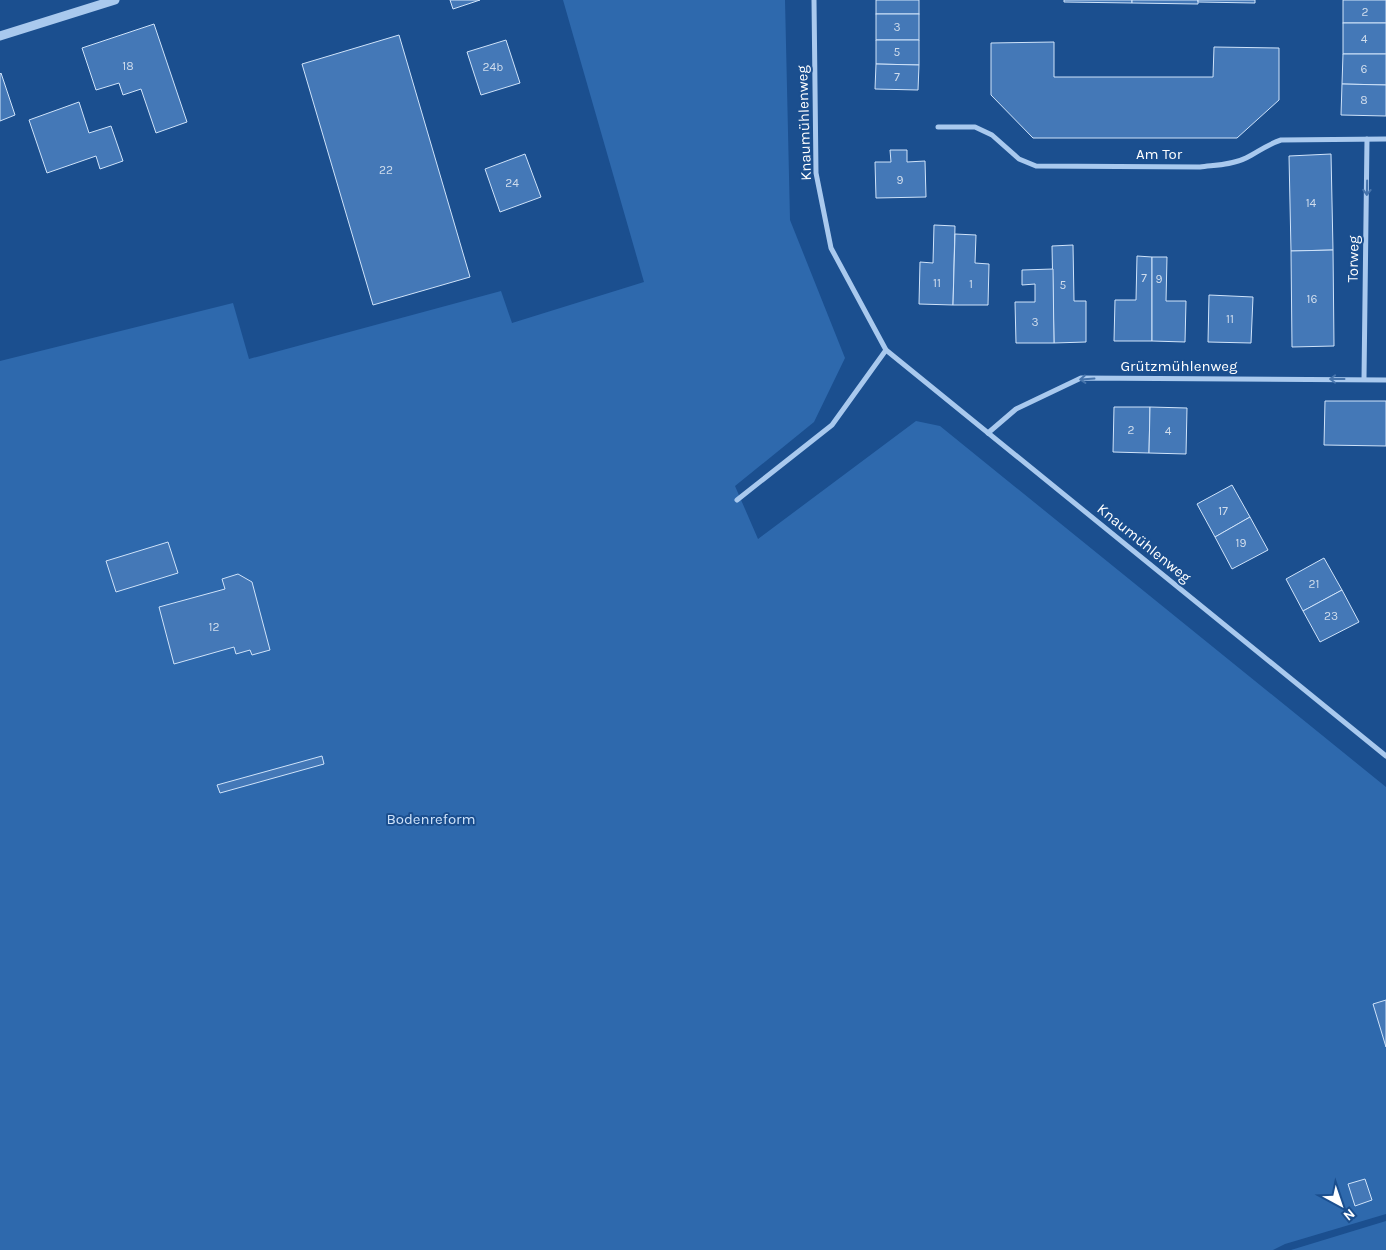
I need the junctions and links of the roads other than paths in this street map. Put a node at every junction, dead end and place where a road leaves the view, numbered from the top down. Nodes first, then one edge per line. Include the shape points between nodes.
1 (115, 0) edge
2 (814, 0) edge
3 (0, 36) edge
4 (938, 127) dead end
5 (1368, 139) junction
6 (1386, 139) edge
7 (886, 350) junction
8 (1364, 379) junction
9 (1386, 380) edge
10 (988, 433) junction
11 (737, 500) dead end
12 (1386, 756) edge

1 - 3 street
2 - 7 street, Knaumühlenweg via 816,173 827,229 831,248
4 - 5 street, Am Tor via 975,127 992,135 1019,159 1036,166 1225,164 1246,158 1281,140
5 - 6 street, Am Tor
5 -> 8 street, Torweg
7 - 10 street, Knaumühlenweg
7 - 11 street via 832,425
8 - 9 street, Grützmühlenweg
8 -> 10 street, Grützmühlenweg via 1081,378 1016,409
10 - 12 street, Knaumühlenweg

